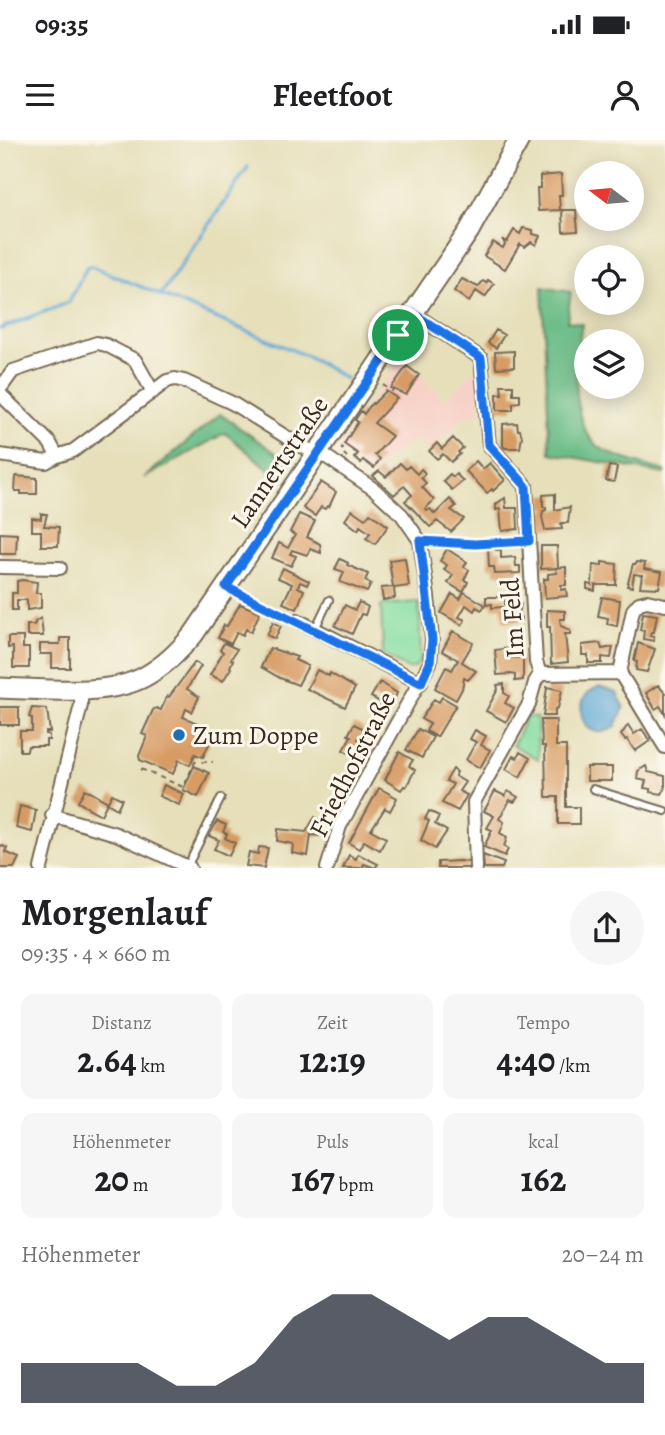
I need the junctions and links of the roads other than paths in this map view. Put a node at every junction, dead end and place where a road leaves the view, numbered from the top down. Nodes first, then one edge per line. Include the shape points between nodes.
1 (519, 140) edge
2 (414, 314) junction
3 (0, 391) edge
4 (153, 392) junction
5 (316, 453) junction
6 (0, 455) edge
7 (57, 456) junction
8 (0, 567) edge
9 (60, 568) dead end
10 (329, 600) dead end
11 (665, 605) edge
12 (297, 620) road end
13 (315, 629) junction
14 (620, 673) junction
15 (540, 674) junction
16 (421, 683) junction
17 (0, 688) edge
18 (81, 689) junction
19 (665, 747) edge
20 (593, 789) dead end
21 (221, 797) dead end
22 (665, 811) edge
23 (52, 815) junction
24 (189, 867) edge
25 (41, 868) edge
26 (327, 868) edge
27 (476, 868) edge

1 - 2 street, Lannertstraße via 469,232
2 - 5 street, Lannertstraße
2 - 15 street, Im Feld via 481,358 489,445 526,486
3 - 4 street via 13,371 97,343 135,360
3 - 7 street
4 - 5 street, Friedhofstraße via 167,381 184,381 232,403
4 - 7 street, Friedhofstraße via 73,451
5 - 16 street, Friedhofstraße via 374,490 402,515 420,541 432,640 430,663
5 - 18 street, Lannertstraße via 174,657 133,681
6 - 7 street via 47,462
8 - 9 street
10 - 13 lane
11 - 14 street via 647,601 633,610
12 - 13 street, Friedhofstraße
13 - 16 street, Friedhofstraße
14 - 15 street
14 - 19 street
15 - 27 street, Im Feld via 529,704 474,802
16 - 26 street, Friedhofstraße via 340,826
17 - 18 street, Lannertstraße
18 - 23 street via 81,705
20 - 22 lane
21 - 24 lane
23 - 24 street via 116,834
23 - 25 street

